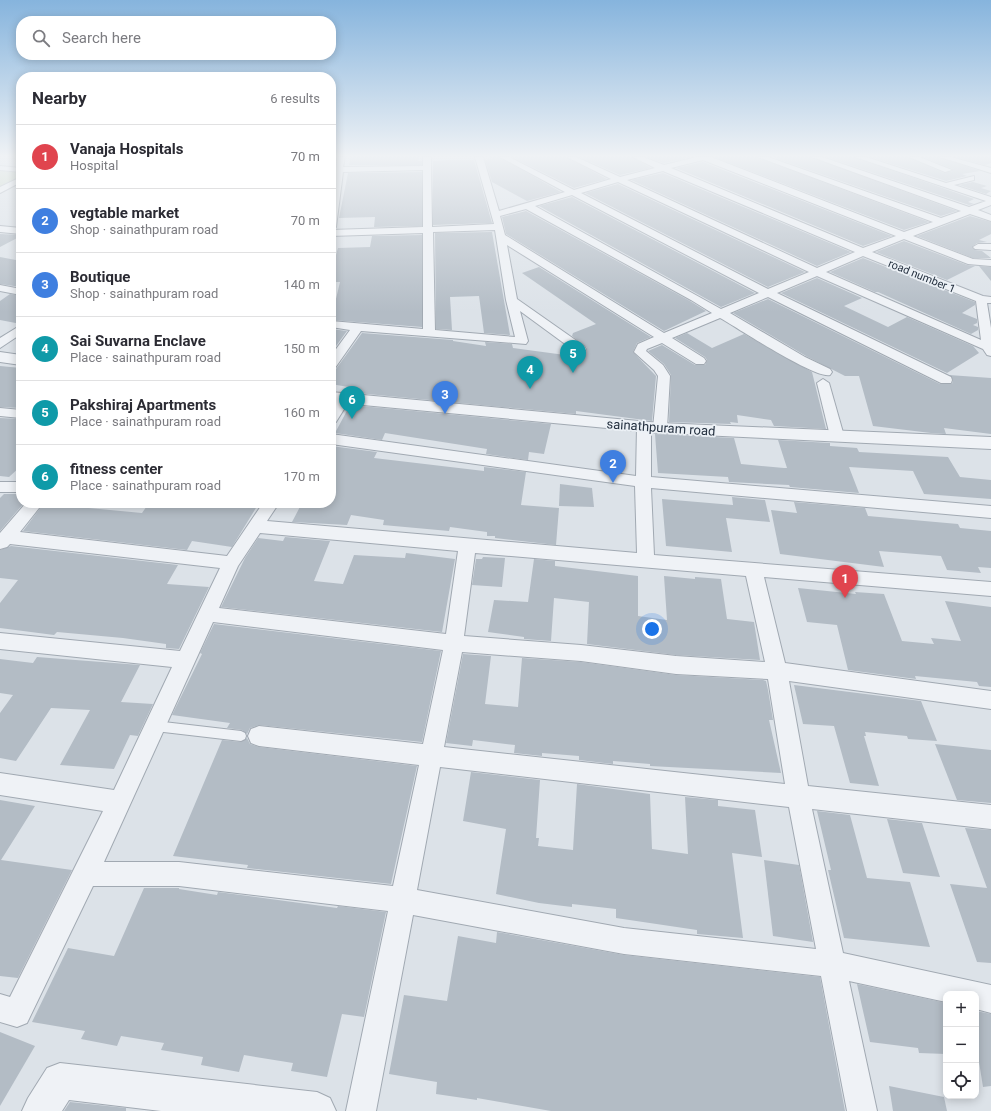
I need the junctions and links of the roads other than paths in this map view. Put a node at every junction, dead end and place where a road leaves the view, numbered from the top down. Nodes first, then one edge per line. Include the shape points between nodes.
1 (427, 209) edge
2 (494, 209) edge
3 (518, 209) edge
4 (533, 209) edge
5 (606, 209) edge
6 (685, 209) edge
7 (761, 209) edge
8 (835, 209) edge
9 (906, 209) edge
10 (965, 209) edge
11 (971, 209) edge
12 (968, 210) junction
13 (496, 215) junction
14 (991, 218) edge
15 (940, 221) junction
16 (0, 229) edge
17 (427, 230) junction
18 (16, 231) edge
19 (501, 232) junction
20 (336, 233) edge
21 (903, 236) junction
22 (978, 247) dead end
23 (991, 247) edge
24 (862, 252) junction
25 (991, 263) edge
26 (819, 271) junction
27 (0, 288) edge
28 (16, 291) edge
29 (768, 293) junction
30 (0, 297) edge
31 (512, 300) junction
32 (986, 300) edge
33 (719, 312) junction
34 (336, 325) edge
35 (358, 327) junction
36 (16, 333) edge
37 (429, 333) junction
38 (662, 338) junction
39 (0, 344) edge
40 (989, 345) edge
41 (580, 349) dead end
42 (0, 357) edge
43 (336, 358) edge
44 (16, 359) edge
45 (700, 361) dead end
46 (946, 380) dead end
47 (337, 397) edge
48 (0, 412) edge
49 (16, 414) edge
50 (652, 427) junction
51 (838, 436) junction
52 (336, 440) edge
53 (991, 443) edge
54 (643, 482) junction
55 (0, 487) edge
56 (16, 487) edge
57 (31, 508) edge
58 (267, 508) edge
59 (991, 512) edge
60 (254, 526) junction
61 (3, 541) edge
62 (467, 546) junction
63 (646, 561) junction
64 (231, 563) junction
65 (753, 569) junction
66 (991, 589) edge
67 (208, 614) junction
68 (0, 641) edge
69 (454, 643) junction
70 (184, 660) junction
71 (777, 671) junction
72 (991, 700) edge
73 (155, 726) junction
74 (250, 736) joint
75 (432, 755) junction
76 (0, 784) edge
77 (798, 796) junction
78 (120, 802) junction
79 (991, 817) edge
80 (86, 874) junction
81 (402, 900) junction
82 (833, 964) junction
83 (958, 991) edge
84 (979, 996) edge
85 (991, 999) edge
86 (0, 1008) edge
87 (41, 1111) edge
88 (317, 1111) edge
89 (361, 1111) edge
90 (862, 1111) edge

1 - 17 street
2 - 13 street
3 - 13 street
4 - 33 street
5 - 29 street
6 - 26 street
7 - 24 street, road number 1
8 - 21 street
9 - 15 street
10 - 12 street
11 - 12 street
12 - 14 street
12 - 15 street
13 - 19 street
15 - 21 street
16 - 18 street
17 - 19 street
17 - 20 street
17 - 37 street
19 - 31 street
19 - 38 street
21 - 24 street
21 - 25 street via 972,262
22 - 23 street
24 - 26 street
24 - 32 street, road number 1
26 - 29 street
26 - 40 street via 868,295
27 - 28 street
28 - 30 street
29 - 33 street
29 - 46 street
31 - 37 street via 522,341
31 - 41 street
32 - 40 street
33 - 38 street
33 - 51 street via 801,360 825,378
34 - 35 street
35 - 37 street
35 - 43 street
36 - 39 street
38 - 45 street
38 - 50 street via 640,349 664,376
42 - 44 street
47 - 50 street, sainathpuram road
48 - 49 street
50 - 51 street, sainathpuram road
50 - 54 street
51 - 53 street, sainathpuram road
52 - 54 street
54 - 59 street
54 - 63 street
55 - 56 street
57 - 61 street
58 - 60 street
60 - 62 street
60 - 64 street
61 - 64 street
62 - 63 street
62 - 69 street
63 - 65 street
64 - 67 street
65 - 66 street
65 - 71 street
67 - 69 street
67 - 70 street
68 - 70 street
69 - 71 street via 581,653 676,665
69 - 75 street
70 - 73 street
71 - 72 street
71 - 77 street
73 - 74 lane
73 - 78 street
74 - 75 street
75 - 77 street
75 - 81 street
76 - 78 street
77 - 79 street
77 - 82 street
78 - 80 street
80 - 81 street via 178,874
80 - 86 street via 17,1013
81 - 82 street via 624,941
81 - 89 street
82 - 83 street
82 - 90 street
84 - 85 street
87 - 88 street via 60,1081

